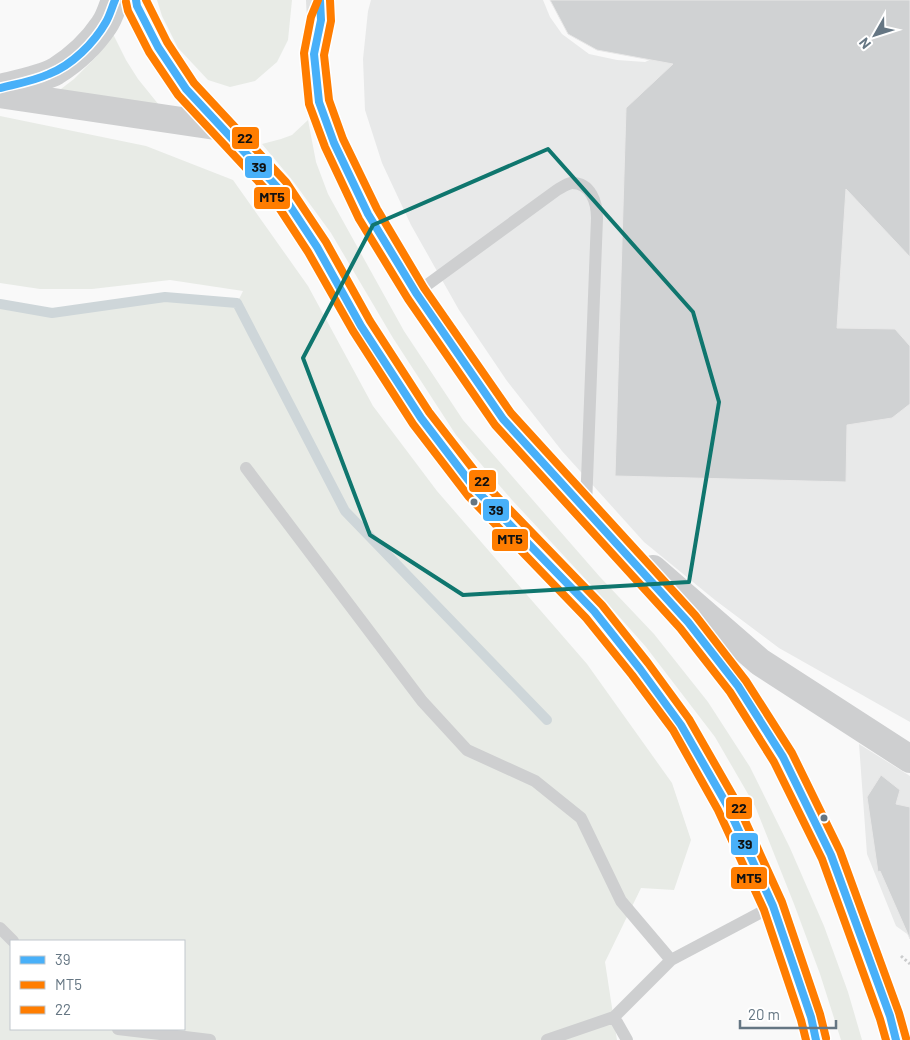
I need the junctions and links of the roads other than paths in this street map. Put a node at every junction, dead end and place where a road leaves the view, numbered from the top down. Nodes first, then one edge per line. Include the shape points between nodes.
1 (115, 0) edge
2 (136, 0) edge
3 (320, 0) edge
4 (0, 88) edge
5 (0, 94) edge
6 (222, 127) junction
7 (416, 293) junction
8 (246, 468) dead end
9 (586, 511) junction
10 (910, 759) edge
11 (773, 906) junction
12 (0, 928) edge
13 (12, 940) edge
14 (671, 960) junction
15 (614, 1017) junction
16 (126, 1030) edge
17 (210, 1040) edge
18 (547, 1040) edge
19 (627, 1040) edge
20 (816, 1040) edge
21 (896, 1040) edge

1 - 4 street via 105,24 75,57 55,72
2 - 6 main road via 158,48 186,89
3 - 7 main road via 321,20 314,54 319,102 334,143 368,214
5 - 6 street
6 - 11 main road via 278,188 421,418 476,490 594,611 682,726 727,806
7 - 9 main road via 503,419
7 - 9 lane via 557,190 571,183 589,191 597,208 597,218
8 - 14 lane via 422,701 467,750 535,781 581,818 621,901
9 - 10 street via 760,662
9 - 21 main road via 688,622 738,686 782,757 831,855
11 - 14 lane
11 - 20 main road
12 - 13 lane
14 - 15 lane
15 - 18 lane
15 - 19 lane
16 - 17 lane

